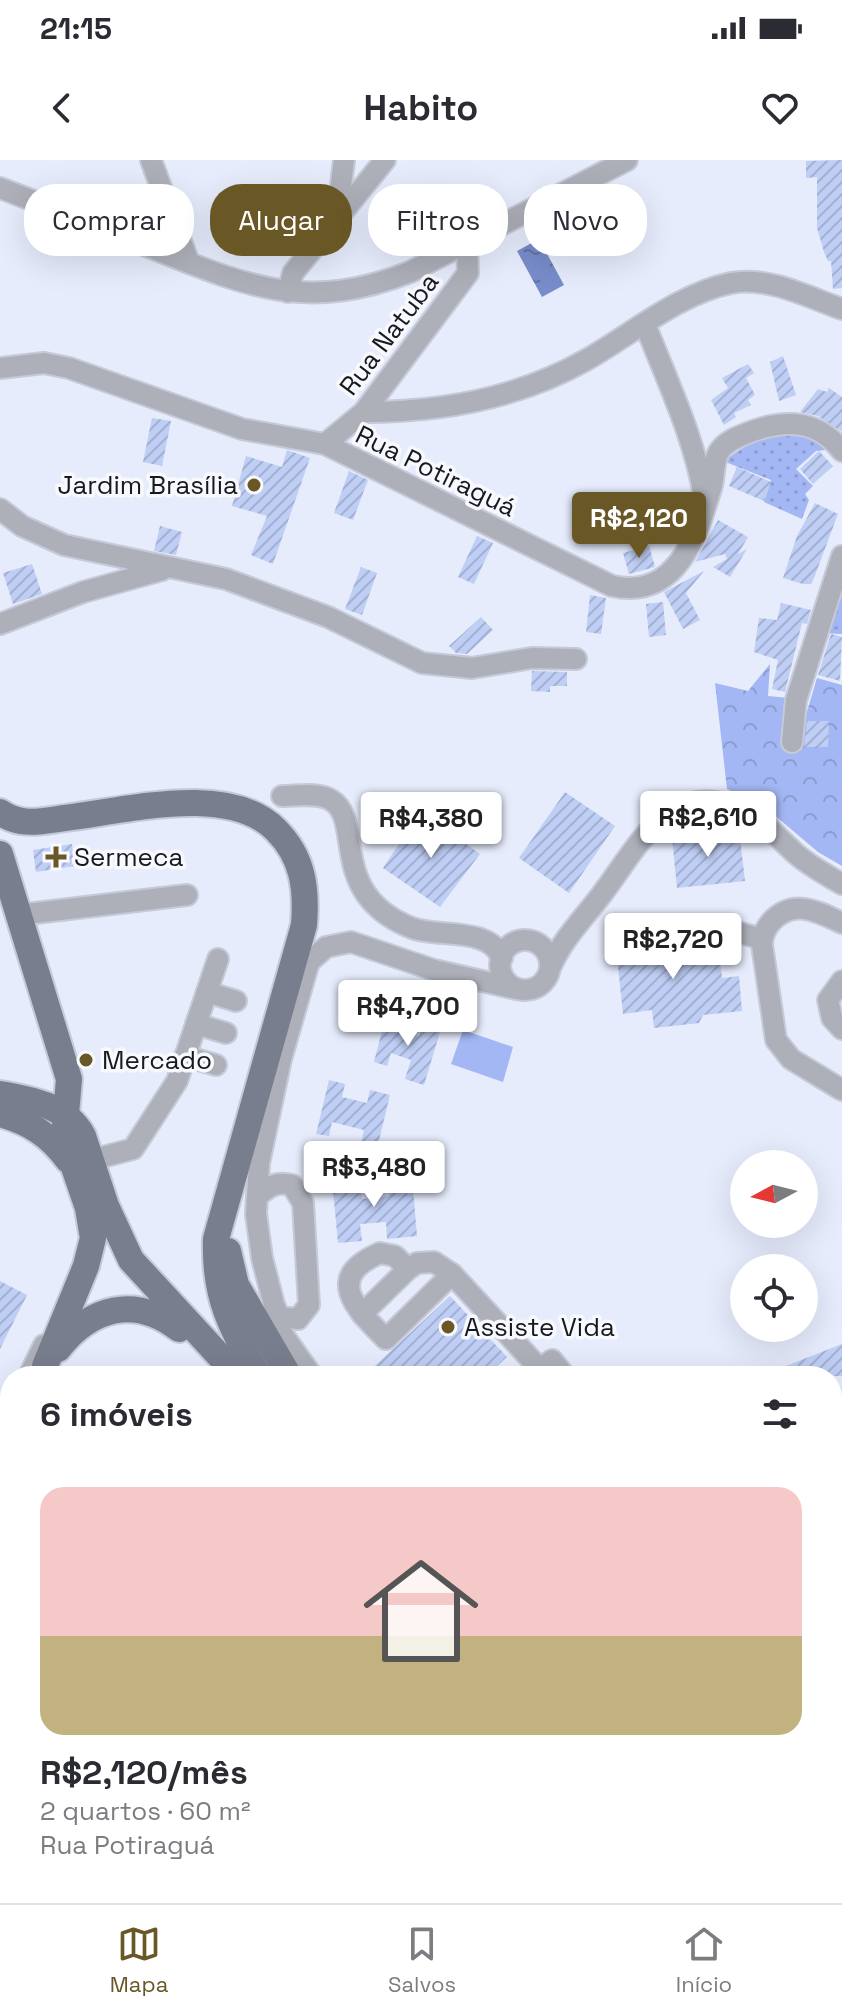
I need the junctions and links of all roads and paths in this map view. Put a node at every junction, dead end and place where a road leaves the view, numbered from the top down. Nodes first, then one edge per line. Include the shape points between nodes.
1 (151, 160) edge
2 (344, 160) edge
3 (385, 160) edge
4 (627, 160) edge
5 (341, 184) edge
6 (0, 188) edge
7 (352, 200) edge
8 (508, 222) edge
9 (307, 256) edge
10 (439, 256) edge
11 (467, 256) edge
12 (189, 263) junction
13 (288, 292) junction
14 (842, 309) edge
15 (645, 324) junction
16 (0, 368) edge
17 (364, 412) junction
18 (325, 444) junction
19 (842, 451) edge
20 (706, 504) junction
21 (0, 509) edge
22 (842, 556) edge
23 (169, 568) junction
24 (0, 624) edge
25 (576, 659) dead end
26 (792, 742) dead end
27 (282, 796) dead end
28 (0, 812) edge
29 (28, 822) junction
30 (2, 858) edge
31 (842, 884) edge
32 (187, 895) dead end
33 (10, 905) edge
34 (579, 919) junction
35 (842, 923) edge
36 (712, 925) dead end
37 (476, 938) junction
38 (762, 939) junction
39 (531, 941) junction
40 (502, 958) junction
41 (218, 959) dead end
42 (550, 968) junction
43 (842, 981) edge
44 (517, 989) junction
45 (207, 992) junction
46 (236, 1001) dead end
47 (196, 1024) junction
48 (842, 1029) edge
49 (226, 1033) dead end
50 (59, 1043) junction
51 (185, 1056) junction
52 (216, 1065) dead end
53 (842, 1090) edge
54 (0, 1094) edge
55 (26, 1098) junction
56 (0, 1114) edge
57 (67, 1117) junction
58 (80, 1161) junction
59 (258, 1196) junction
60 (224, 1203) junction
61 (408, 1269) junction
62 (452, 1274) junction
63 (272, 1301) junction
64 (362, 1314) junction
65 (42, 1366) edge
66 (45, 1366) edge
67 (226, 1366) edge
68 (227, 1366) edge
69 (254, 1366) edge
70 (283, 1366) edge
71 (305, 1366) edge
72 (530, 1366) edge

1 - 12 street
2 - 5 street
3 - 7 street
4 - 8 street
6 - 12 street
9 - 13 street via 293,273
10 - 13 street via 380,284 324,293
11 - 17 street, Rua Natuba via 468,273
12 - 13 street via 251,287
14 - 15 street via 772,285 733,283 695,294
15 - 17 street via 551,377 488,399 446,409
15 - 20 street via 688,428
16 - 18 street, Rua Potiraguá via 44,363 69,368 242,429
17 - 18 street, Rua Natuba
18 - 20 street, Rua Potiraguá via 627,589 665,580 693,537
19 - 20 street, Rua Potiraguá via 823,432 797,422 748,433 721,449
21 - 23 street via 22,526 64,545
22 - 26 street via 796,700
23 - 24 street via 83,592
23 - 25 street via 226,579 302,607 422,663 472,668 532,658
27 - 37 street via 320,796 338,805 356,849 362,890 383,913 417,930
28 - 29 main road
29 - 30 main road via 9,837
29 - 60 main road via 233,804 264,817 287,841 307,895 304,925
30 - 33 main road
31 - 34 street via 744,811 710,802 677,809 650,826
32 - 33 street
33 - 50 main road
34 - 39 street
34 - 42 street
35 - 38 street via 813,910 791,909 770,923
36 - 38 street
37 - 39 street via 499,933
37 - 40 street via 493,944
38 - 53 street via 776,1040 791,1059
39 - 40 street via 515,942
39 - 42 street via 547,954
40 - 44 street via 503,976
41 - 45 street
42 - 44 street via 542,984
43 - 48 street via 828,1000 832,1018
44 - 59 street via 413,964 351,942 326,947 309,962 305,1005 259,1163
45 - 46 street
45 - 47 street
47 - 49 street
47 - 51 street
50 - 55 main road via 55,1080
50 - 57 main road via 69,1079
51 - 52 street
51 - 58 street via 177,1081 133,1149
54 - 55 main road
55 - 57 main road
56 - 58 main road via 19,1119
57 - 58 main road via 64,1138
58 - 65 main road via 93,1238
58 - 68 main road via 131,1260
59 - 63 street via 258,1234
59 - 63 street via 283,1182 292,1185 303,1203 309,1305 305,1314 288,1319 279,1317
60 - 69 main road via 216,1239 219,1295
60 - 70 main road via 236,1285
61 - 62 street via 434,1262
61 - 64 street
61 - 64 street via 387,1252 372,1257 354,1274 348,1294
62 - 64 street via 386,1339
62 - 72 street
63 - 71 street via 281,1332
66 - 67 main road via 84,1323 108,1312 141,1309 165,1318

